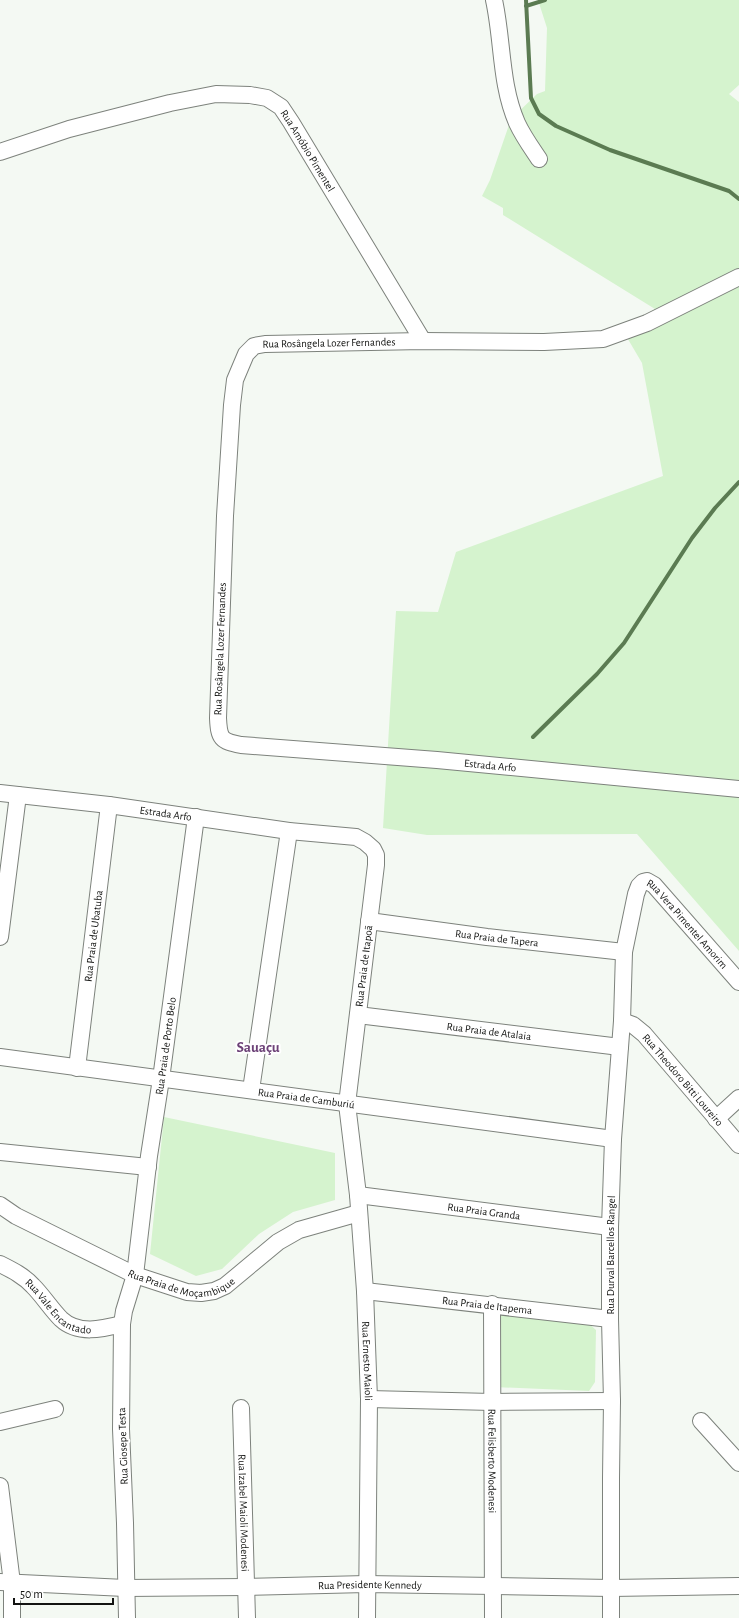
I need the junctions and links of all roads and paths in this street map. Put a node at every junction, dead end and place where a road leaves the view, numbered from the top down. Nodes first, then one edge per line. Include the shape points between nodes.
1 (494, 0) edge
2 (0, 152) edge
3 (539, 159) dead end
4 (739, 277) edge
5 (423, 341) junction
6 (241, 745) joint
7 (739, 789) edge
8 (0, 792) edge
9 (18, 795) junction
10 (109, 805) junction
11 (196, 817) junction
12 (289, 831) junction
13 (356, 837) joint
14 (636, 894) joint
15 (369, 921) junction
16 (0, 937) edge
17 (624, 952) junction
18 (739, 982) edge
19 (358, 1015) junction
20 (622, 1021) junction
21 (620, 1047) junction
22 (0, 1057) edge
23 (77, 1068) junction
24 (161, 1079) junction
25 (251, 1090) junction
26 (739, 1098) edge
27 (347, 1104) junction
28 (716, 1119) junction
29 (613, 1139) junction
30 (739, 1145) edge
31 (0, 1152) edge
32 (148, 1167) junction
33 (358, 1195) junction
34 (0, 1205) edge
35 (359, 1213) junction
36 (610, 1227) junction
37 (0, 1264) edge
38 (135, 1275) junction
39 (365, 1291) junction
40 (492, 1304) junction
41 (610, 1319) junction
42 (122, 1324) junction
43 (369, 1398) junction
44 (612, 1400) junction
45 (492, 1402) junction
46 (240, 1408) dead end
47 (55, 1409) dead end
48 (701, 1421) dead end
49 (0, 1422) edge
50 (739, 1463) edge
51 (0, 1486) edge
52 (6, 1582) edge
53 (366, 1584) junction
54 (739, 1586) edge
55 (246, 1587) junction
56 (493, 1587) junction
57 (125, 1588) junction
58 (611, 1588) junction
59 (12, 1618) edge
60 (127, 1618) edge
61 (247, 1618) edge
62 (367, 1618) edge
63 (493, 1618) edge
64 (611, 1618) edge

1 - 3 street via 506,85 512,109 524,137
2 - 5 street, Rua Amóbio Pimentel via 69,129 170,103 216,94 267,98 281,107 291,122
4 - 5 street, Rua Rosângela Lozer Fernandes via 647,323 604,339 544,342
5 - 6 street, Rua Rosângela Lozer Fernandes via 265,344 254,346 246,354 239,368 232,405 225,508 218,718 222,739
6 - 7 street, Estrada Arfo via 437,760
8 - 9 street, Estrada Arfo
9 - 10 street, Estrada Arfo
9 - 16 street
10 - 11 street, Estrada Arfo
10 - 23 street, Rua Praia de Ubatuba
11 - 12 street, Estrada Arfo
11 - 24 street, Rua Praia de Porto Belo
12 - 13 street, Estrada Arfo
12 - 25 street
13 - 15 street, Rua Praia de Itapoã via 369,845 376,855
14 - 17 street, Rua Durval Barcellos Rangel
14 - 18 street, Rua Vera Pimentel Amorim via 643,882 647,881 654,885
15 - 17 street, Rua Praia de Tapera
15 - 19 street, Rua Praia de Itapoã
17 - 20 street, Rua Durval Barcellos Rangel
19 - 21 street, Rua Praia de Atalaia
19 - 27 street, Rua Praia de Itapoã
20 - 21 street, Rua Durval Barcellos Rangel
20 - 28 street, Rua Theodoro Bitti Loureiro via 633,1025 644,1034
21 - 29 street, Rua Durval Barcellos Rangel
22 - 23 street, Rua Praia de Camburiú
23 - 24 street, Rua Praia de Camburiú
24 - 25 street, Rua Praia de Camburiú
24 - 32 street, Rua Praia de Porto Belo
25 - 27 street, Rua Praia de Camburiú
26 - 28 street
27 - 29 street, Rua Praia de Camburiú
27 - 33 street, Rua Ernesto Maioli
28 - 30 street, Rua Theodoro Bitti Loureiro
29 - 36 street, Rua Durval Barcellos Rangel
31 - 32 street
32 - 38 street, Rua Praia de Porto Belo
33 - 35 street, Rua Ernesto Maioli
33 - 36 street, Rua Praia Granda
34 - 38 street, Rua Praia de Moçambique via 16,1216
35 - 38 street, Rua Praia de Moçambique via 299,1230 287,1236 225,1286 214,1291 186,1292
35 - 39 street, Rua Ernesto Maioli
36 - 41 street, Rua Durval Barcellos Rangel
37 - 42 street, Rua Vale Encantado via 33,1285 62,1320 74,1327 96,1330
38 - 42 street, Rua Giosepe Testa
39 - 40 street, Rua Praia de Itapema
39 - 43 street, Rua Ernesto Maioli
40 - 41 street, Rua Praia de Itapema
40 - 45 street, Rua Felisberto Modenesi
41 - 44 street, Rua Durval Barcellos Rangel
42 - 57 street, Rua Giosepe Testa
43 - 45 street
43 - 53 street, Rua Ernesto Maioli
44 - 45 street
44 - 58 street, Rua Durval Barcellos Rangel
45 - 56 street, Rua Felisberto Modenesi
46 - 55 street, Rua Izabel Maioli Modenesi
47 - 49 street
48 - 50 street
51 - 52 street
52 - 57 street, Rua Presidente Kennedy
52 - 59 street
53 - 55 street, Rua Presidente Kennedy
53 - 56 street, Rua Presidente Kennedy
53 - 62 street, Rua Ernesto Maioli
54 - 58 street, Rua Presidente Kennedy
55 - 57 street, Rua Presidente Kennedy
55 - 61 street, Rua Izabel Maioli Modenesi
56 - 58 street, Rua Presidente Kennedy
56 - 63 street, Rua Felisberto Modenesi
57 - 60 street, Rua Giosepe Testa
58 - 64 street, Rua Durval Barcellos Rangel

